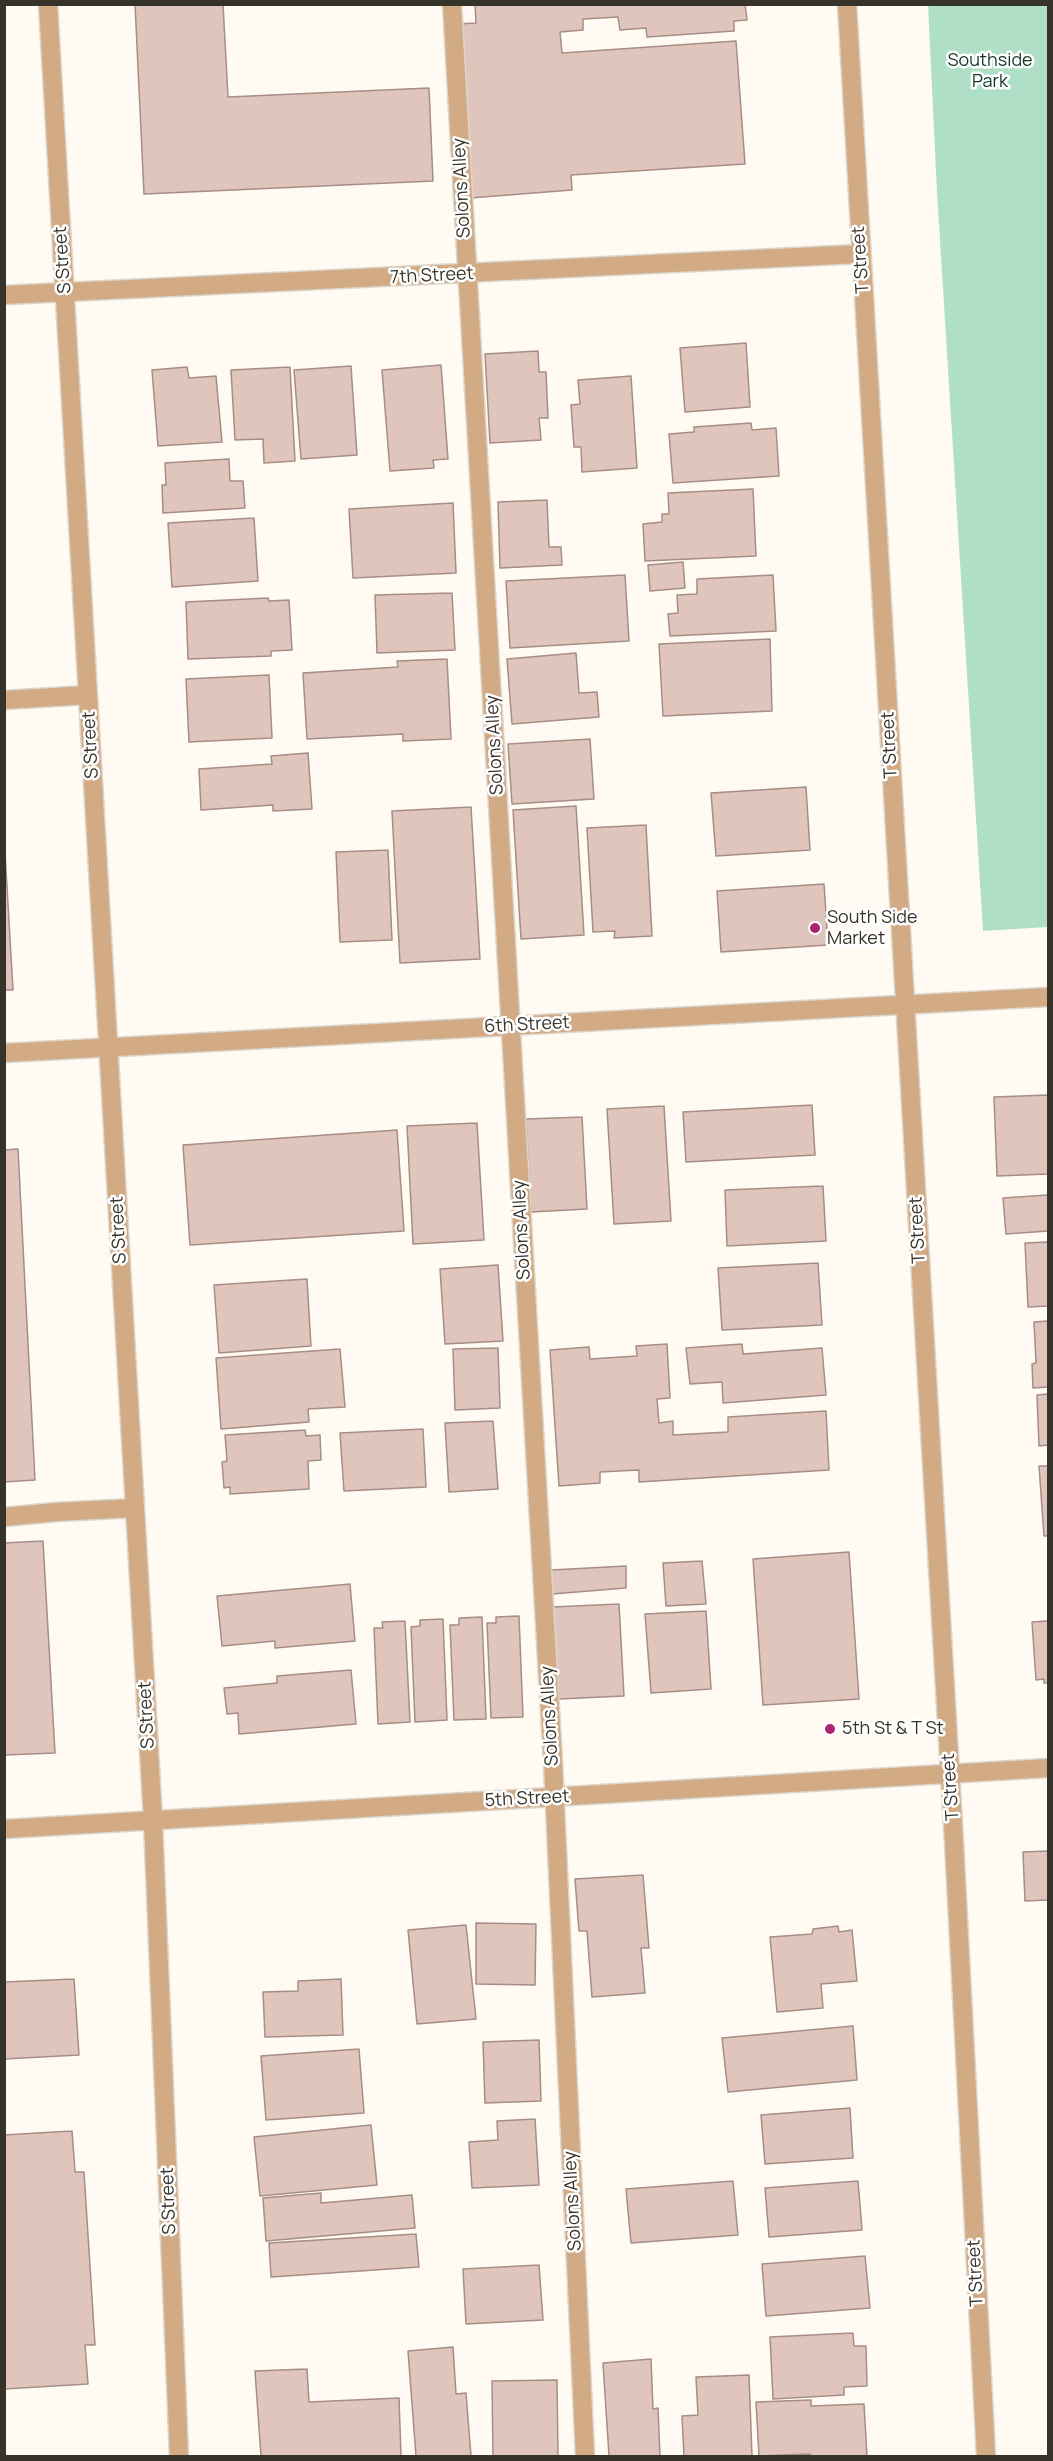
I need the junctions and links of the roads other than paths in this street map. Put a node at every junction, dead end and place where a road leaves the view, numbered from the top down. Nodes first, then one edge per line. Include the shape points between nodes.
1 (48, 4) edge
2 (452, 4) edge
3 (847, 4) edge
4 (860, 254) junction
5 (467, 274) junction
6 (65, 292) junction
7 (4, 295) edge
8 (88, 695) junction
9 (4, 700) edge
10 (1048, 997) edge
11 (906, 1004) junction
12 (511, 1026) junction
13 (108, 1048) junction
14 (4, 1053) edge
15 (135, 1508) junction
16 (4, 1517) edge
17 (1048, 1768) edge
18 (950, 1774) junction
19 (555, 1797) junction
20 (153, 1820) junction
21 (4, 1828) edge
22 (179, 2457) edge
23 (585, 2457) edge
24 (986, 2457) edge

1 - 6 street, S Street
2 - 5 street, Solons Alley
3 - 4 street, T Street
4 - 5 street, 7th Street
4 - 11 street, T Street
5 - 6 street, 7th Street
5 - 12 street, Solons Alley
6 - 7 street, 7th Street
6 - 8 street, S Street
8 - 9 street
8 - 13 street, S Street
10 - 11 street, 6th Street
11 - 12 street, 6th Street
11 - 18 street, T Street
12 - 13 street, 6th Street
12 - 19 street, Solons Alley
13 - 14 street, 6th Street
13 - 15 street, S Street
15 - 16 street
15 - 20 street, S Street
17 - 18 street, 5th Street
18 - 19 street, 5th Street
18 - 24 street, T Street
19 - 20 street, 5th Street
19 - 23 street, Solons Alley
20 - 21 street, 5th Street
20 - 22 street, S Street

